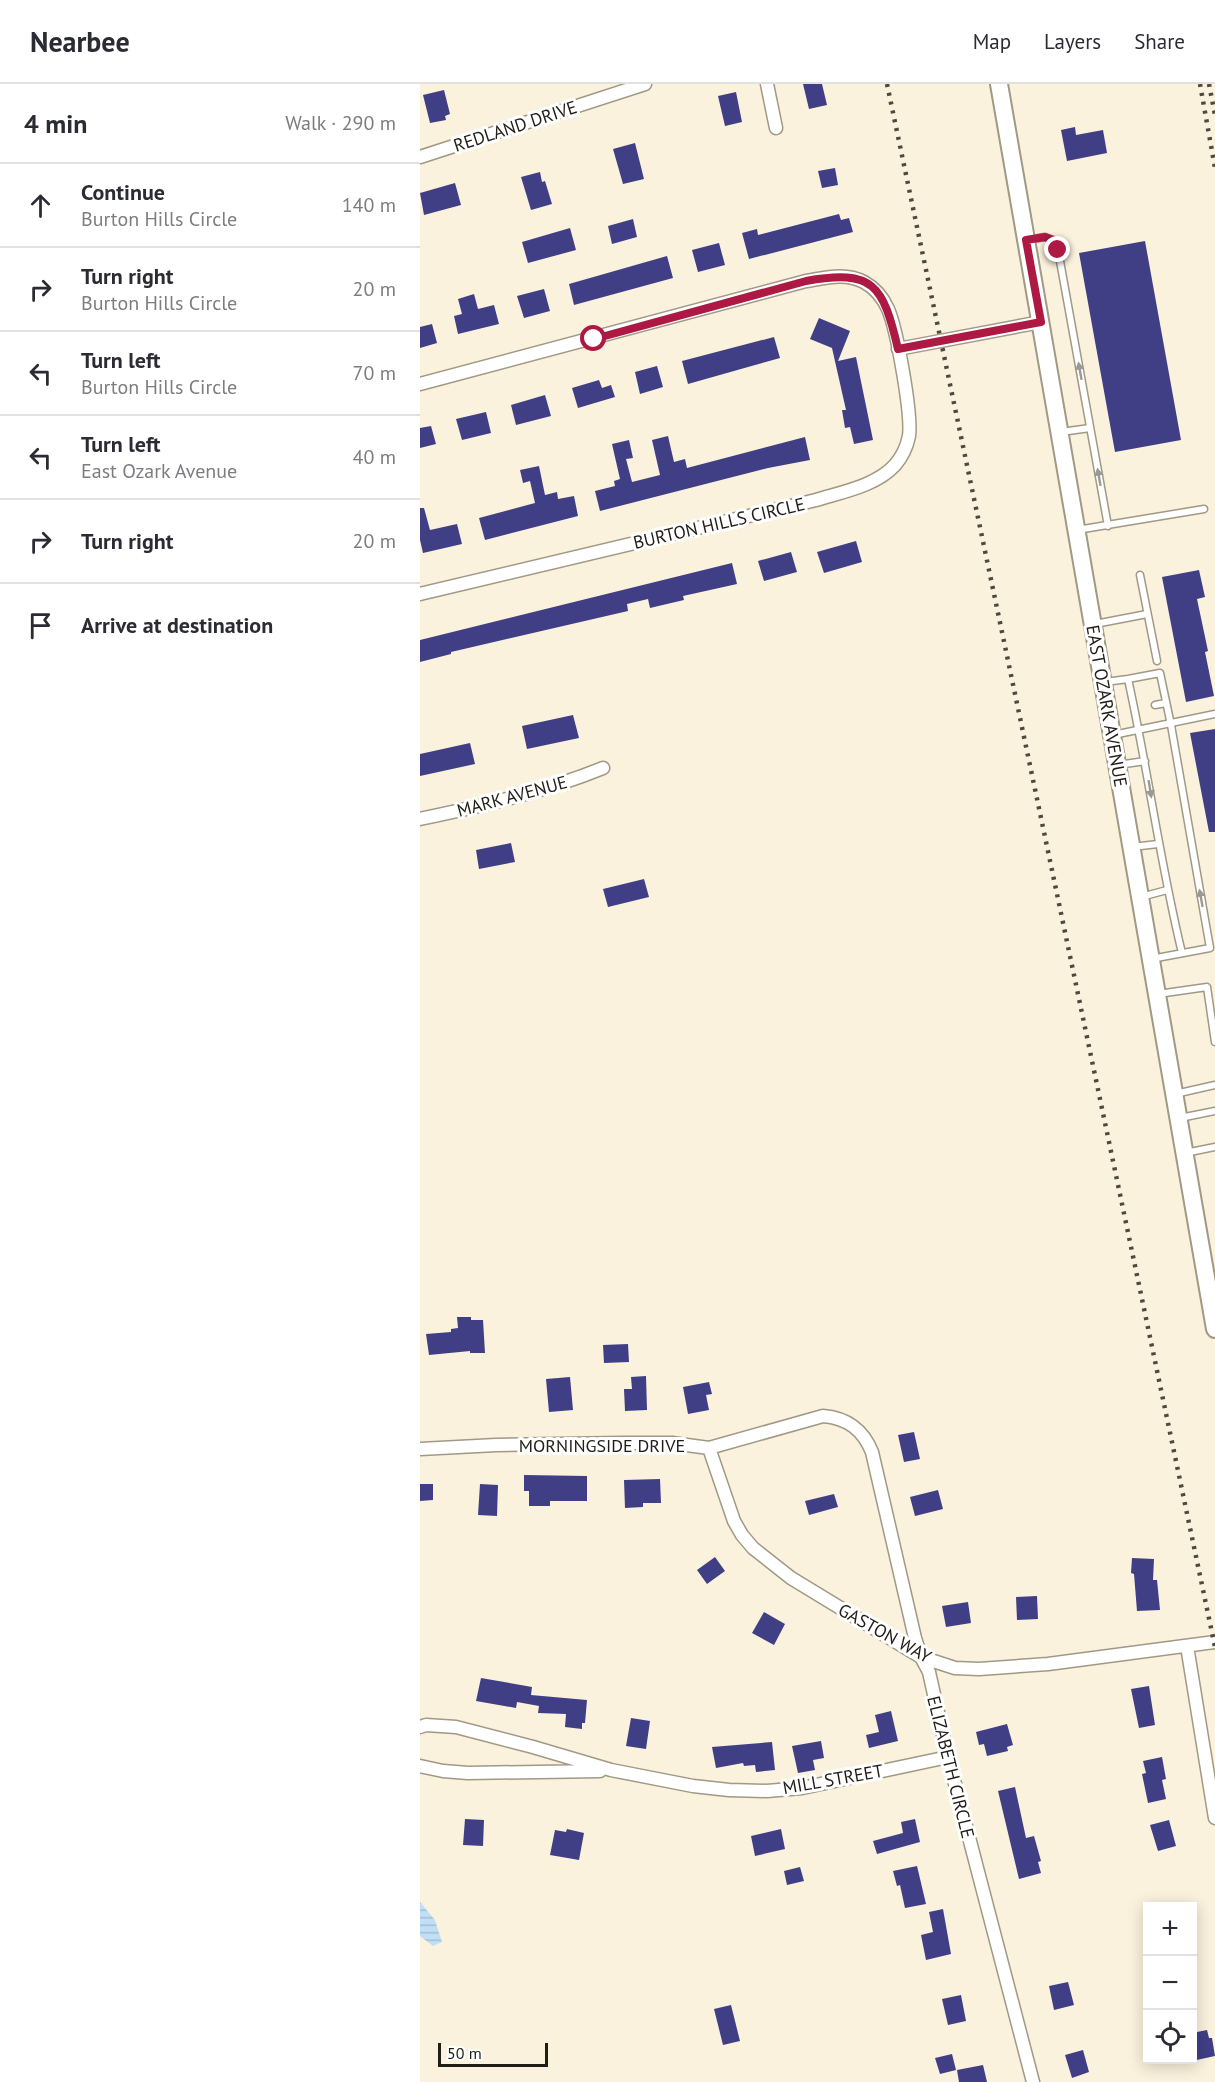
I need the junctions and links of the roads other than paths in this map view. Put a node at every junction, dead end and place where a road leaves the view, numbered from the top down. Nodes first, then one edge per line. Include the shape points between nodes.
1 (645, 84) edge
2 (767, 84) edge
3 (999, 84) edge
4 (776, 128) dead end
5 (420, 157) edge
6 (1026, 240) junction
7 (1041, 322) junction
8 (898, 349) junction
9 (420, 384) edge
10 (1090, 428) junction
11 (1059, 432) junction
12 (1204, 509) dead end
13 (1108, 526) junction
14 (1077, 530) junction
15 (1140, 575) dead end
16 (420, 594) edge
17 (1147, 614) junction
18 (1093, 624) junction
19 (1157, 661) dead end
20 (1128, 679) junction
21 (1103, 682) junction
22 (1166, 703) junction
23 (1155, 705) dead end
24 (1215, 714) edge
25 (1171, 725) junction
26 (1140, 731) junction
27 (1112, 736) junction
28 (1145, 761) junction
29 (1117, 765) junction
30 (603, 768) dead end
31 (420, 819) edge
32 (1158, 844) junction
33 (1131, 847) junction
34 (1167, 890) junction
35 (1140, 897) junction
36 (1182, 954) junction
37 (1151, 959) junction
38 (1157, 994) junction
39 (1215, 1042) edge
40 (1215, 1085) edge
41 (1174, 1094) junction
42 (1215, 1111) edge
43 (1179, 1118) junction
44 (1215, 1147) edge
45 (1185, 1153) junction
46 (1215, 1329) edge
47 (710, 1448) junction
48 (420, 1449) edge
49 (872, 1452) joint
50 (1215, 1642) edge
51 (1187, 1646) junction
52 (921, 1657) junction
53 (420, 1727) edge
54 (948, 1757) junction
55 (420, 1766) edge
56 (611, 1770) junction
57 (1215, 1818) edge
58 (1033, 2082) edge

1 - 5 street, REDLAND DRIVE
2 - 4 street
3 - 6 main road, EAST OZARK AVENUE
6 - 7 main road, EAST OZARK AVENUE
10 -> 6 lane via 1058,250 1053,240 1045,237
7 - 8 street
7 - 11 main road, EAST OZARK AVENUE
8 - 9 street, BURTON HILLS CIRCLE via 882,298 863,281 834,276
8 - 16 street, BURTON HILLS CIRCLE via 909,435 897,463 883,476 816,500
10 - 11 lane
13 -> 10 lane
11 - 14 main road, EAST OZARK AVENUE
12 - 13 lane
13 - 14 lane
14 - 18 main road, EAST OZARK AVENUE
15 - 17 lane
17 - 18 lane
17 - 19 lane
18 - 21 main road, EAST OZARK AVENUE
20 - 21 lane
20 - 22 lane via 1160,673
20 - 26 lane
21 - 27 main road, EAST OZARK AVENUE
22 - 23 lane
22 - 25 lane
24 - 25 lane
25 - 26 lane
36 -> 25 lane via 1210,948
26 - 27 lane
26 - 28 lane
27 - 29 main road, EAST OZARK AVENUE
28 - 29 lane
28 -> 32 lane
29 - 33 main road, EAST OZARK AVENUE
30 - 31 street, MARK AVENUE via 531,793
32 - 33 lane
32 - 34 lane
33 - 35 main road, EAST OZARK AVENUE
34 - 35 lane
34 - 36 lane
35 - 37 main road, EAST OZARK AVENUE
36 - 37 lane
37 - 38 main road, EAST OZARK AVENUE
38 - 39 lane via 1207,987
38 - 41 main road, EAST OZARK AVENUE
40 - 41 lane
41 - 43 main road, EAST OZARK AVENUE
42 - 43 lane
43 - 45 main road, EAST OZARK AVENUE
44 - 45 lane
45 - 46 main road, EAST OZARK AVENUE
47 - 48 street, MORNINGSIDE DRIVE via 624,1443
47 - 49 street, MORNINGSIDE DRIVE via 824,1416 848,1422 859,1430
47 - 52 street, GASTON WAY via 734,1521 753,1548 791,1578
49 - 52 street, ELIZABETH CIRCLE
50 - 51 street, GASTON WAY
51 - 52 street, GASTON WAY via 980,1669 955,1668
51 - 57 street
52 - 54 street, ELIZABETH CIRCLE via 929,1672
53 - 56 street, MILL STREET via 456,1727
54 - 56 street, MILL STREET via 802,1788 767,1791 693,1786
54 - 58 street, ELIZABETH CIRCLE
55 - 56 street, MILL STREET via 468,1773

